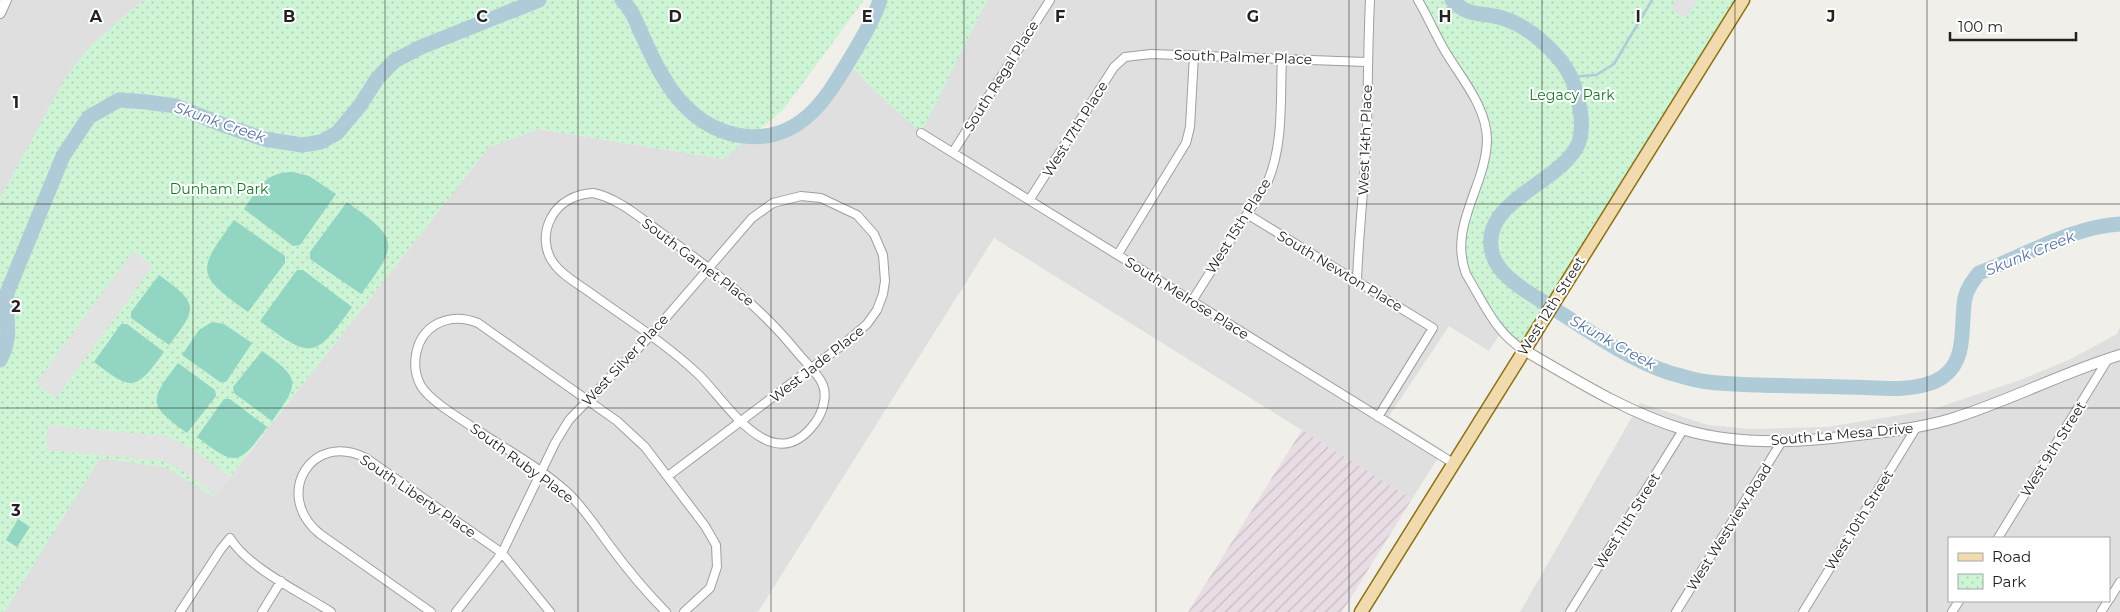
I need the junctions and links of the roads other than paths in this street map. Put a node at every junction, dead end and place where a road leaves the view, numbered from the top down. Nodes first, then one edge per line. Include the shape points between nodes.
1 (6, 0) edge
2 (1050, 0) edge
3 (1370, 0) edge
4 (1418, 0) edge
5 (1743, 0) edge
6 (0, 13) edge
7 (1194, 55) junction
8 (1282, 58) junction
9 (1121, 59) joint
10 (1366, 62) junction
11 (921, 133) dead end
12 (953, 152) junction
13 (1030, 200) junction
14 (1247, 214) junction
15 (857, 215) joint
16 (1118, 254) junction
17 (709, 267) junction
18 (1357, 280) junction
19 (1192, 301) junction
20 (652, 335) junction
21 (1524, 350) junction
22 (2120, 355) edge
23 (2108, 359) junction
24 (811, 368) junction
25 (589, 399) junction
26 (1378, 417) junction
27 (741, 423) junction
28 (1916, 428) junction
29 (1683, 430) junction
30 (1782, 441) junction
31 (1454, 463) junction
32 (541, 473) junction
33 (668, 476) junction
34 (1999, 537) edge
35 (502, 553) junction
36 (281, 581) junction
37 (2120, 582) edge
38 (2110, 597) edge
39 (180, 612) edge
40 (262, 612) edge
41 (331, 612) edge
42 (431, 612) edge
43 (456, 612) edge
44 (550, 612) edge
45 (666, 612) edge
46 (684, 612) edge
47 (1361, 612) edge
48 (1570, 612) edge
49 (1676, 612) edge
50 (1803, 612) edge

1 - 6 street
2 - 12 street, South Regal Place
3 - 10 street, West 14th Place
4 - 21 street via 1485,124 1486,151 1462,232 1460,250 1466,274 1501,332
5 - 21 main road, West 12th Street
7 - 8 street, South Palmer Place
7 - 9 street, South Palmer Place via 1145,54
7 - 16 street via 1190,127 1186,143
8 - 10 street, South Palmer Place
8 - 14 street, West 15th Place via 1275,162 1268,181
9 - 13 street, West 17th Place
10 - 18 street, West 14th Place via 1367,126
11 - 12 street, South Melrose Place
12 - 13 street, South Melrose Place
13 - 16 street, South Melrose Place
14 - 18 street, South Newton Place
14 - 19 street, West 15th Place
15 - 17 street, West Silver Place via 821,198 801,196 782,200 752,218
15 - 24 street, West Jade Place via 869,227 881,248 885,281 883,294 867,324
16 - 19 street, South Melrose Place
17 - 20 street, West Silver Place
17 - 20 street, South Garnet Place via 609,198 593,193 583,194 564,202 554,212 546,230 546,244 555,265
17 - 24 street, South Garnet Place via 767,316
18 - 26 street, South Newton Place via 1433,328
19 - 26 street, South Melrose Place
20 - 25 street, West Silver Place
20 - 27 street via 700,376
21 - 29 street, South La Mesa Drive via 1617,401
21 - 31 main road, West 12th Street
22 - 23 street, South La Mesa Drive
23 - 28 street, South La Mesa Drive via 1983,408
23 - 34 street, West 9th Street
24 - 27 street, West Jade Place
24 - 27 street, South Garnet Place via 822,382 825,397 819,416 806,434 794,440 776,442 764,439
25 - 32 street, West Silver Place via 562,431
25 - 32 street, South Ruby Place via 478,322 460,318 444,321 424,336 415,364 418,380 426,392
25 - 33 street via 632,434
26 - 31 street, South Melrose Place
27 - 33 street, West Jade Place
28 - 30 street, South La Mesa Drive
28 - 50 street, West 10th Street
29 - 30 street, South La Mesa Drive via 1745,440
29 - 48 street, West 11th Street
30 - 49 street, West Westview Road
31 - 47 main road, West 12th Street
32 - 35 street, West Silver Place
32 - 45 street, South Ruby Place via 578,504
33 - 46 street via 705,526 716,545 718,560 714,582
35 - 42 street, South Liberty Place via 359,454 337,451 314,460 299,486 300,508 306,521
35 - 43 street, West Silver Place
35 - 44 street, South Liberty Place
36 - 39 street via 244,555 230,538
36 - 40 street
36 - 41 street
37 - 38 street

